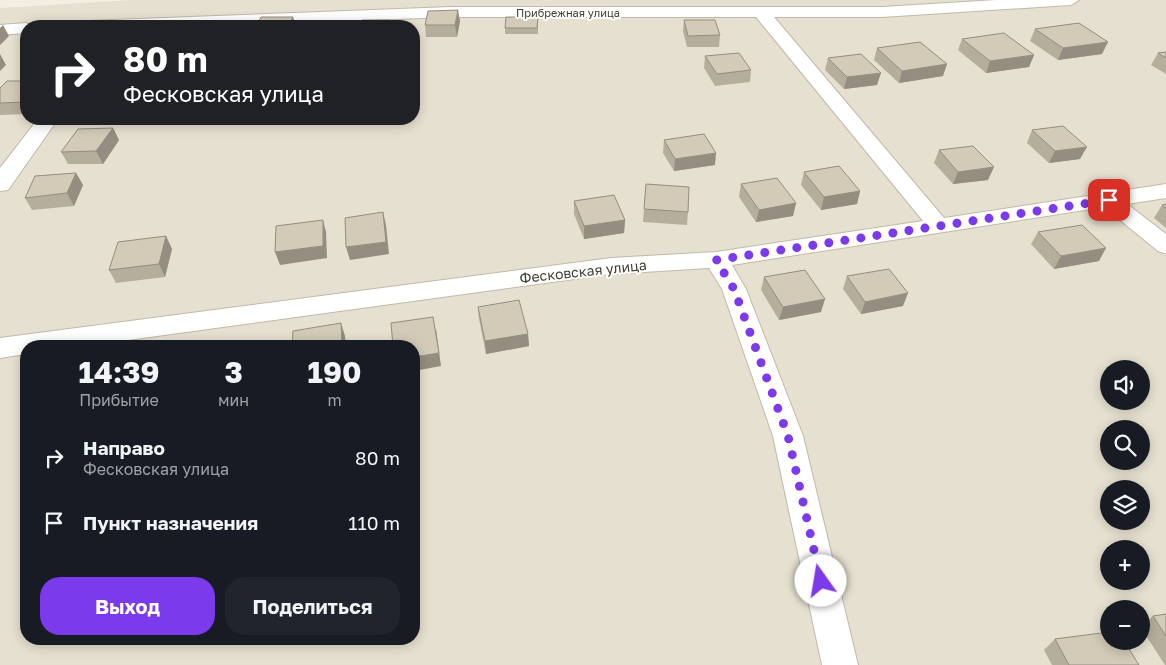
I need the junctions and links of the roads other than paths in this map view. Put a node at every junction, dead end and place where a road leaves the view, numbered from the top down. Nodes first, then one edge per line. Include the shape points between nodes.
1 (1071, 0) edge
2 (761, 12) junction
3 (248, 20) edge
4 (20, 28) edge
5 (0, 30) edge
6 (43, 125) edge
7 (5, 167) edge
8 (0, 185) edge
9 (1166, 191) edge
10 (1109, 200) junction
11 (938, 225) junction
12 (1166, 246) edge
13 (716, 260) junction
14 (60, 340) edge
15 (20, 345) edge
16 (0, 348) edge
17 (840, 665) edge

1 - 2 street, Прибрежная улица via 882,12
2 - 3 street, Прибрежная улица via 451,12
2 - 11 street
4 - 5 street
6 - 7 street
7 - 8 street
9 - 10 street, Фесковская улица
10 - 11 street, Фесковская улица
10 - 12 street
11 - 13 street, Фесковская улица
13 - 14 street, Фесковская улица via 611,266
13 - 17 street via 734,289 788,436
15 - 16 street, Фесковская улица

